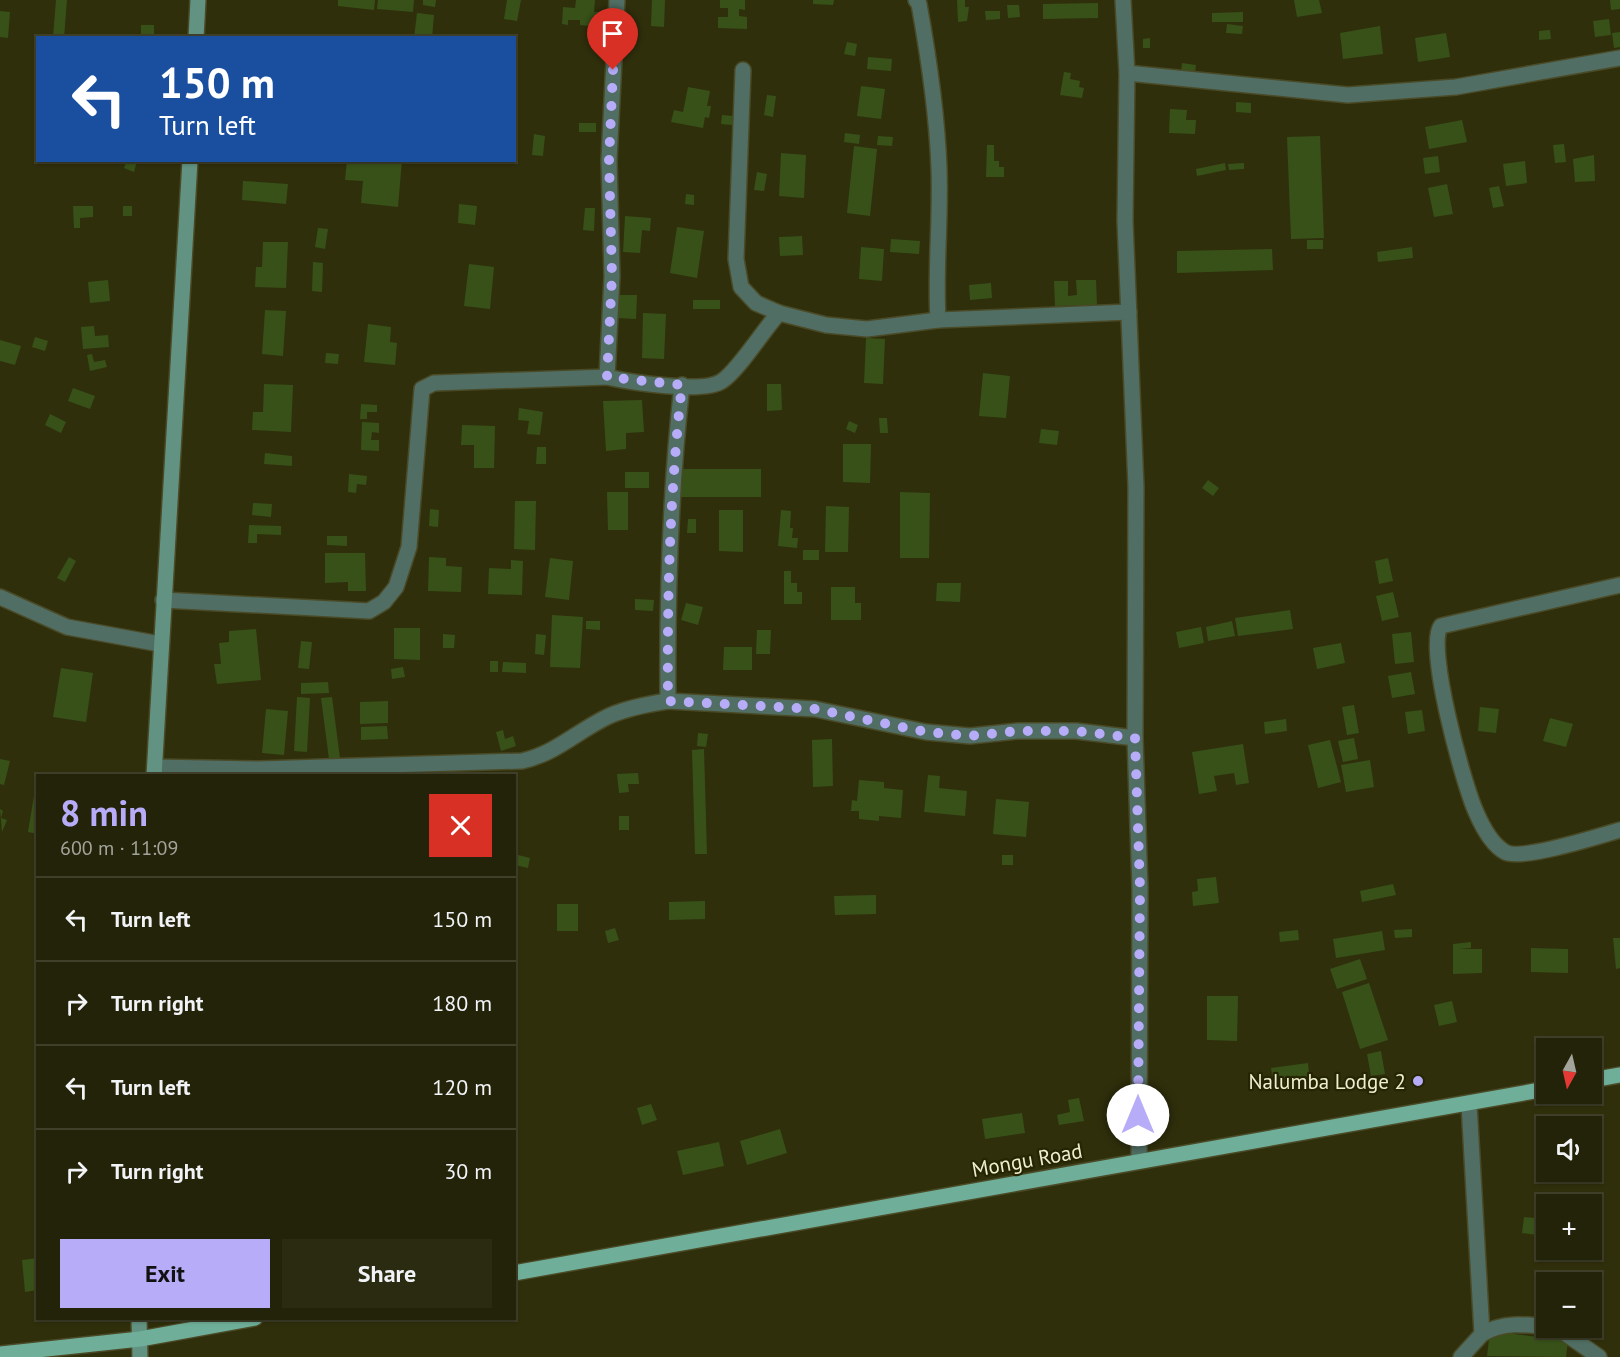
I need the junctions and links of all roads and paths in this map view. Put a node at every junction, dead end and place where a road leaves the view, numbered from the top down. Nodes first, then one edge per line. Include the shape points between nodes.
1 (198, 0) edge
2 (617, 0) edge
3 (916, 0) edge
4 (1123, 0) edge
5 (196, 36) edge
6 (1620, 58) edge
7 (743, 70) dead end
8 (1127, 73) junction
9 (190, 162) edge
10 (1129, 312) junction
11 (779, 313) junction
12 (938, 320) junction
13 (607, 377) junction
14 (682, 385) junction
15 (1620, 585) edge
16 (0, 597) edge
17 (163, 600) junction
18 (160, 644) junction
19 (668, 701) junction
20 (1135, 738) junction
21 (154, 771) edge
22 (1620, 830) edge
23 (1620, 1075) edge
24 (1602, 1078) edge
25 (1536, 1091) edge
26 (1469, 1104) junction
27 (1139, 1161) junction
28 (516, 1272) edge
29 (139, 1320) edge
30 (244, 1320) edge
31 (1536, 1326) edge
32 (1482, 1334) junction
33 (1572, 1338) edge
34 (140, 1339) junction
35 (0, 1354) edge
36 (140, 1357) edge
37 (1461, 1357) edge
38 (1599, 1357) edge

1 - 5 main road
2 - 13 street via 609,160 612,276
3 - 12 street via 933,79 939,170 935,277
4 - 8 street
6 - 8 street via 1456,87 1348,95
7 - 11 street via 736,259 741,286 756,303
8 - 10 street via 1125,221
9 - 17 main road
10 - 12 street
10 - 20 street via 1136,486
11 - 12 street via 826,325 867,329
11 - 14 street via 725,380 716,385
13 - 14 street
13 - 17 street via 434,383 422,389 409,547 396,587 384,602 369,611
14 - 19 street via 669,549
15 - 22 street via 1441,626 1436,646 1444,698 1464,777 1476,811 1494,843 1506,853 1524,855
16 - 18 street via 67,627
17 - 18 main road
18 - 21 main road
19 - 20 street via 815,709 926,732 970,736 1076,731
19 - 21 street via 609,716 554,751 522,761
20 - 27 street via 1140,888
23 - 24 main road
25 - 26 main road, Mongu Road
26 - 27 main road, Mongu Road
26 - 32 street
27 - 28 main road, Mongu Road
29 - 34 main road
30 - 34 main road
31 - 32 street via 1506,1325
32 - 37 street
33 - 38 street
34 - 35 main road
34 - 36 main road

